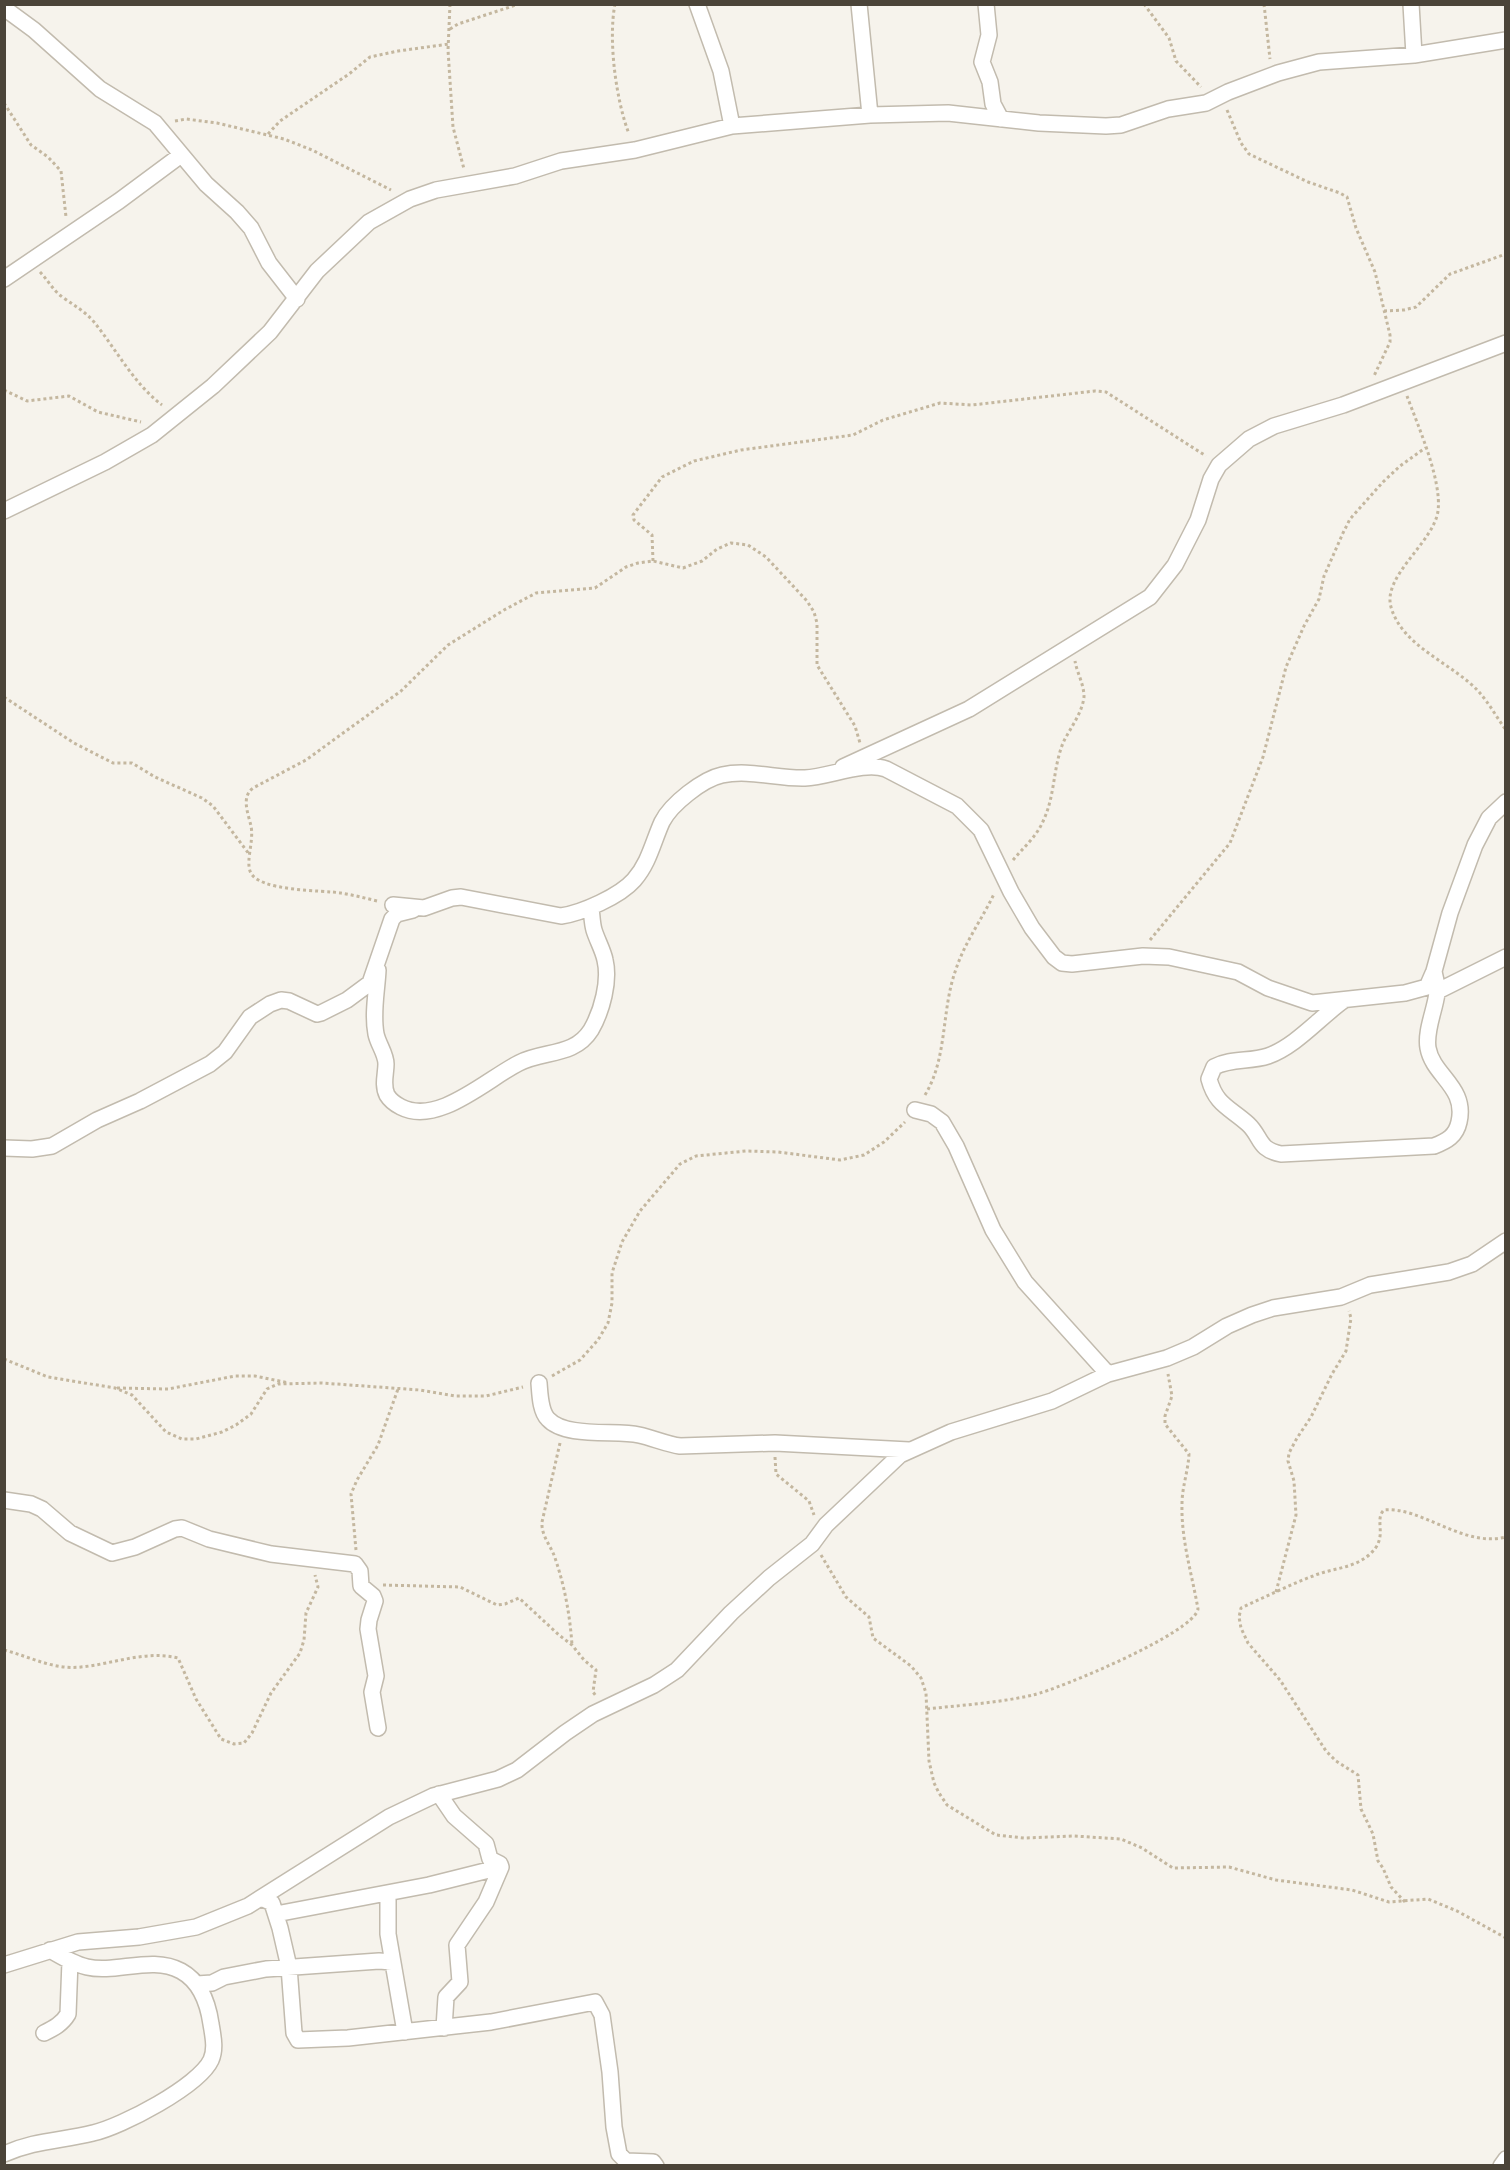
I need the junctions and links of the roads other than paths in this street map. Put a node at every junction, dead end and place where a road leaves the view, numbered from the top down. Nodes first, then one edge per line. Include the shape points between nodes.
1 (697, 4) edge
2 (859, 4) edge
3 (986, 4) edge
4 (1411, 4) edge
5 (7, 8) edge
6 (1506, 40) edge
7 (1414, 55) junction
8 (870, 115) junction
9 (1001, 119) junction
10 (732, 126) junction
11 (181, 155) junction
12 (4, 279) edge
13 (297, 299) junction
14 (1506, 344) edge
15 (4, 511) edge
16 (824, 777) junction
17 (1506, 802) edge
18 (393, 905) road end
19 (417, 908) junction
20 (591, 908) junction
21 (379, 957) junction
22 (1506, 957) edge
23 (1434, 971) junction
24 (1438, 991) junction
25 (1346, 999) junction
26 (915, 1110) road end
27 (4, 1148) edge
28 (1506, 1241) edge
29 (1108, 1374) junction
30 (538, 1383) road end
31 (909, 1450) junction
32 (4, 1500) edge
33 (378, 1728) dead end
34 (439, 1794) junction
35 (501, 1867) junction
36 (388, 1893) junction
37 (261, 1898) junction
38 (276, 1914) junction
39 (50, 1950) junction
40 (70, 1961) junction
41 (392, 1962) junction
42 (4, 1965) edge
43 (289, 1967) junction
44 (197, 1984) junction
45 (444, 2028) junction
46 (405, 2032) junction
47 (44, 2033) dead end
48 (4, 2154) edge
49 (1506, 2159) edge
50 (621, 2162) edge
51 (656, 2166) edge
52 (1501, 2166) edge

1 - 10 street via 721,71
2 - 8 street
3 - 9 street via 989,35 982,62
4 - 7 street
5 - 11 street via 100,89 155,123
6 - 7 street
7 - 9 street via 1318,62 1272,75 1211,100 1121,125
8 - 9 street via 948,113
8 - 10 street
10 - 13 street via 635,150 561,161 515,176 436,190 410,199 369,222 317,271
11 - 12 street
11 - 13 street via 244,220 269,263
13 - 15 street via 270,333 157,431 95,467
14 - 16 street via 1361,399 1274,426 1249,440 1219,465 1175,565 1150,597 969,709
16 - 20 street via 732,774 706,782 668,813 651,855 634,880
16 - 25 street via 875,767 957,806 981,830 1032,928 1062,963 1169,957 1238,972 1268,988 1312,1003
17 - 23 street via 1489,818 1475,845
18 - 19 street
19 - 20 street via 461,897 561,916
19 - 21 street via 392,919
20 - 21 street via 607,970 591,1030 578,1045 520,1062 455,1101 426,1111 403,1108 387,1096 386,1060 374,1019
21 - 27 street via 370,982 347,1000 316,1014 289,1001 270,1004 250,1017 217,1060 52,1146
22 - 24 street
23 - 24 street
23 - 25 street via 1428,986 1420,990
24 - 25 street via 1427,1045 1457,1094 1461,1113 1449,1141 1434,1146 1271,1152 1262,1146 1250,1125 1219,1102 1209,1079 1214,1067 1269,1056 1291,1044
26 - 29 street via 942,1122 993,1230 1025,1282
28 - 29 street via 1473,1264 1449,1272 1370,1285 1341,1297 1273,1308 1227,1326 1193,1347
29 - 31 street via 1052,1401 951,1432
30 - 31 street via 548,1419 583,1432 638,1435 680,1446 775,1443
31 - 34 street via 863,1489 816,1539 754,1591 677,1670 565,1733 518,1770
32 - 33 street via 42,1509 80,1539 112,1553 182,1528 208,1539 272,1554 355,1563 362,1587 375,1601 368,1629 376,1676 372,1692
34 - 35 street via 454,1816 484,1841 490,1859
34 - 37 street via 389,1817
35 - 36 street
35 - 45 street via 486,1902 457,1945 460,1982 446,1997
36 - 38 street
36 - 41 street
37 - 38 street via 272,1903
37 - 39 street via 196,1927 139,1937 94,1939
38 - 43 street
39 - 40 street
39 - 42 street
40 - 44 street via 89,1967 170,1965
40 - 47 street via 68,2014
41 - 43 street
41 - 46 street
43 - 44 street via 243,1972
43 - 46 street via 294,2033 298,2040
44 - 48 street via 210,2015 214,2043 211,2060 198,2077 129,2121 93,2133 25,2145
45 - 46 street
45 - 50 street via 595,2002 602,2015
49 - 52 street
50 - 51 street via 652,2162

